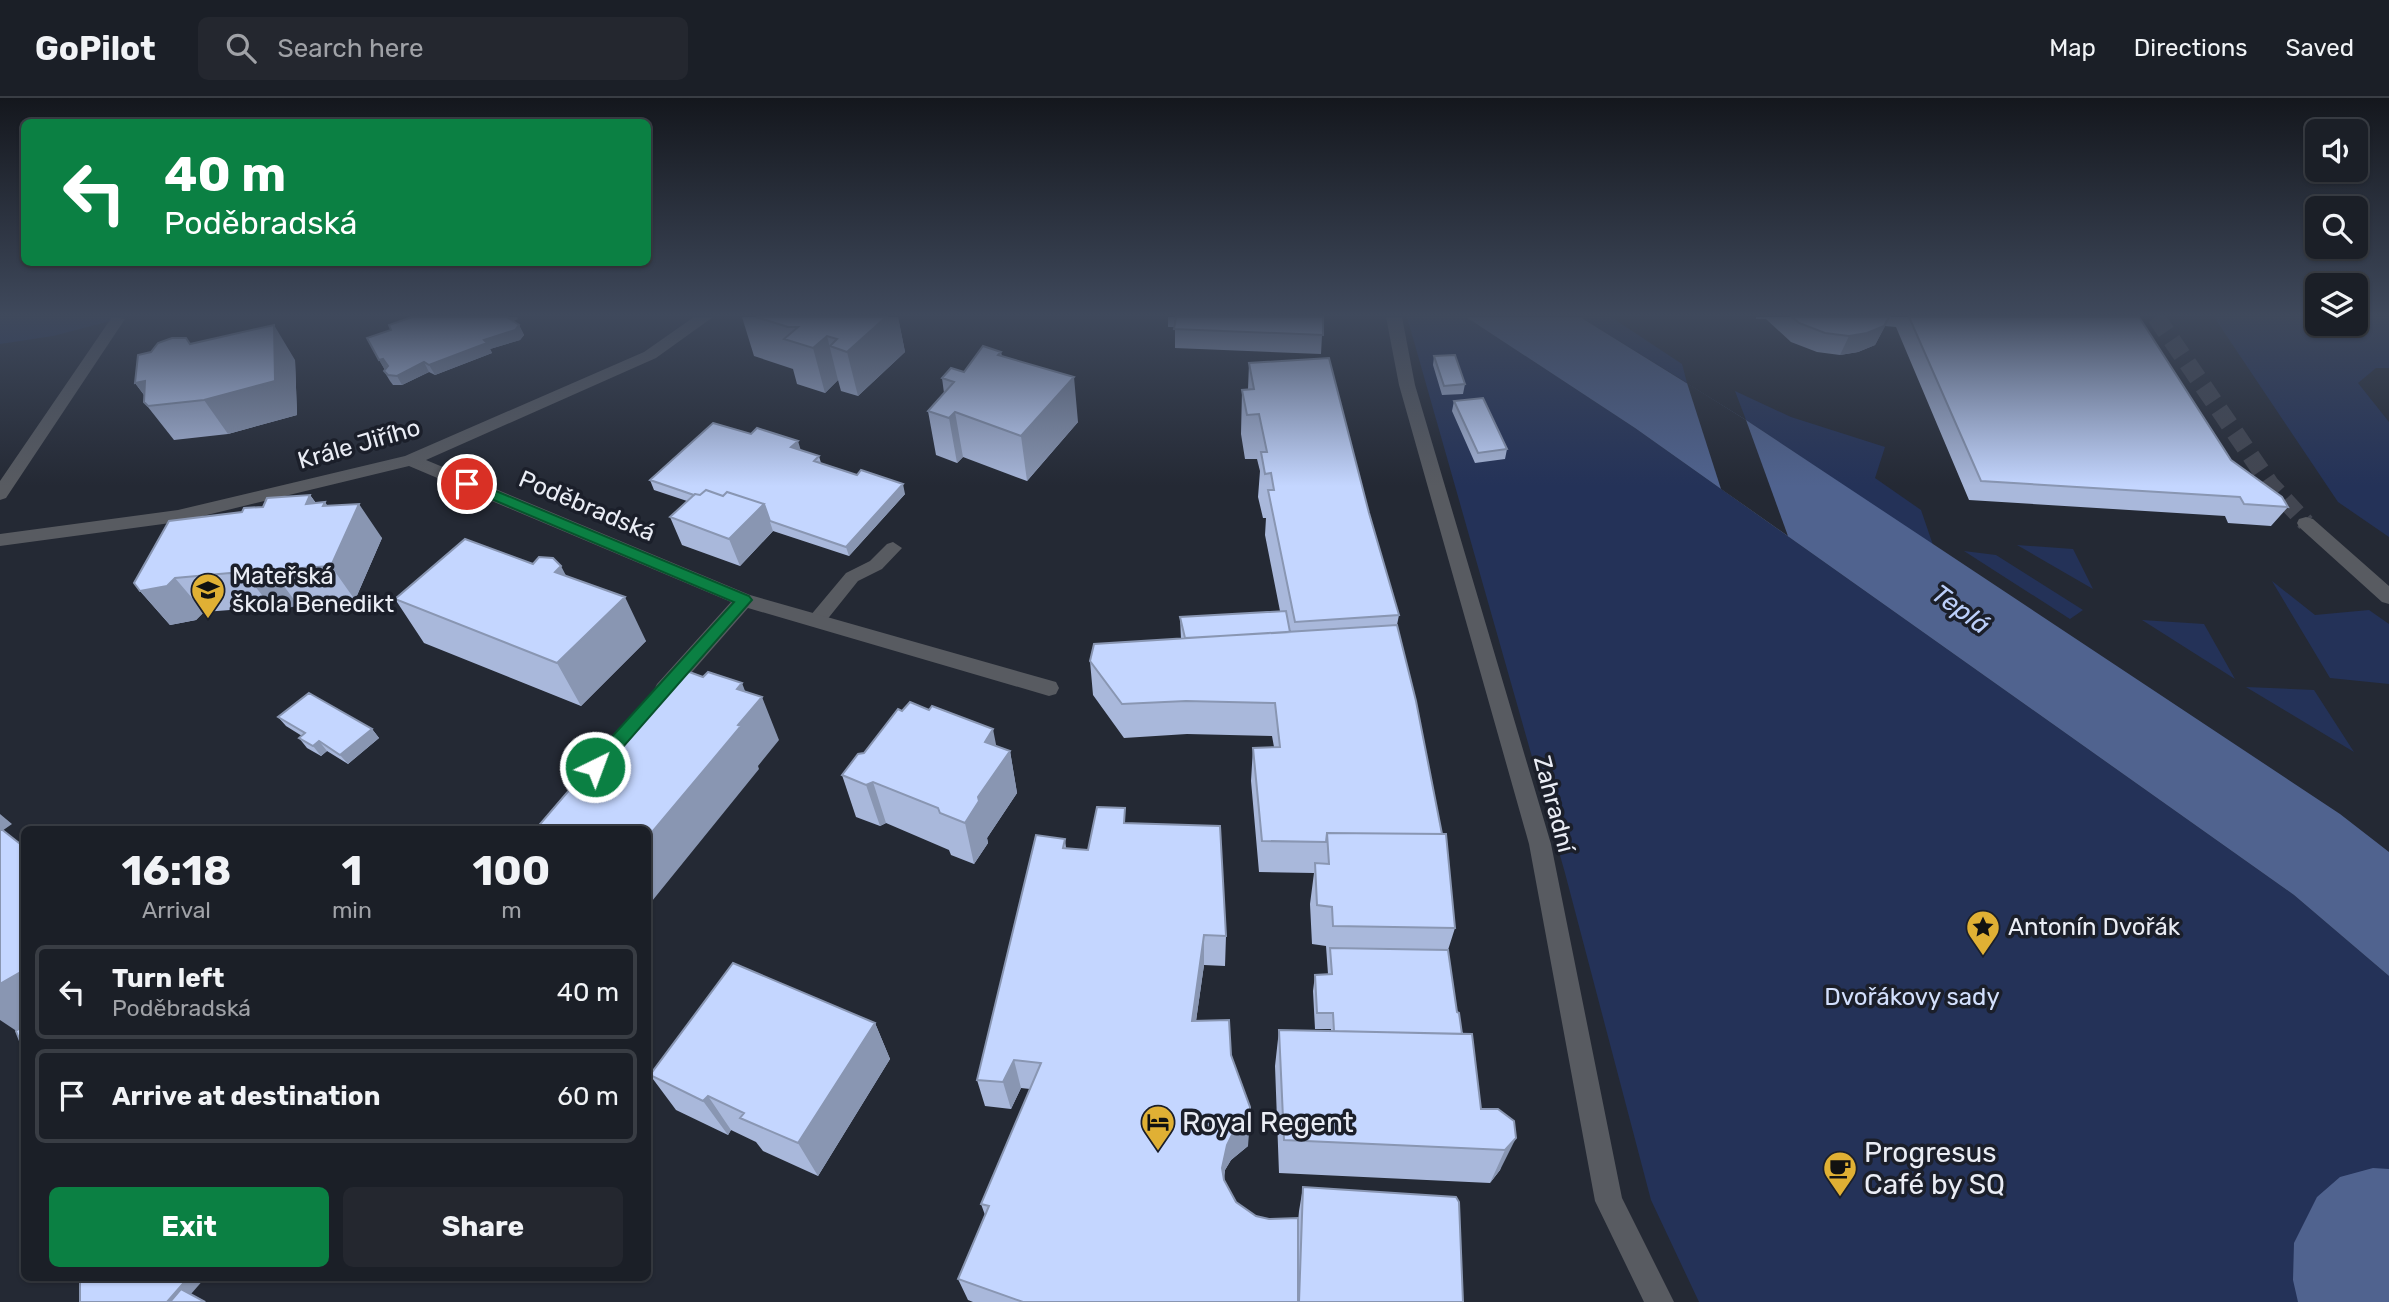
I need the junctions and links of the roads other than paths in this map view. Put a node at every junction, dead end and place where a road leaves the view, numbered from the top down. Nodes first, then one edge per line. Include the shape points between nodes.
1 (81, 373) edge
2 (608, 373) edge
3 (1405, 373) edge
4 (410, 460) junction
5 (0, 494) edge
6 (2306, 523) tunnel mouth
7 (0, 540) edge
8 (893, 548) dead end
9 (2389, 597) edge
10 (744, 600) junction
11 (816, 621) junction
12 (1049, 688) dead end
13 (651, 704) edge
14 (1659, 1302) edge

1 - 5 lane
2 - 4 street, Krále Jiřího
3 - 14 street, Zahradní via 1540,844 1609,1201
4 - 7 street, Krále Jiřího via 178,516
4 - 10 street, Poděbradská
6 - 9 street
8 - 11 lane via 876,565 852,577
10 - 11 street, Poděbradská
10 - 13 street
11 - 12 street, Poděbradská

